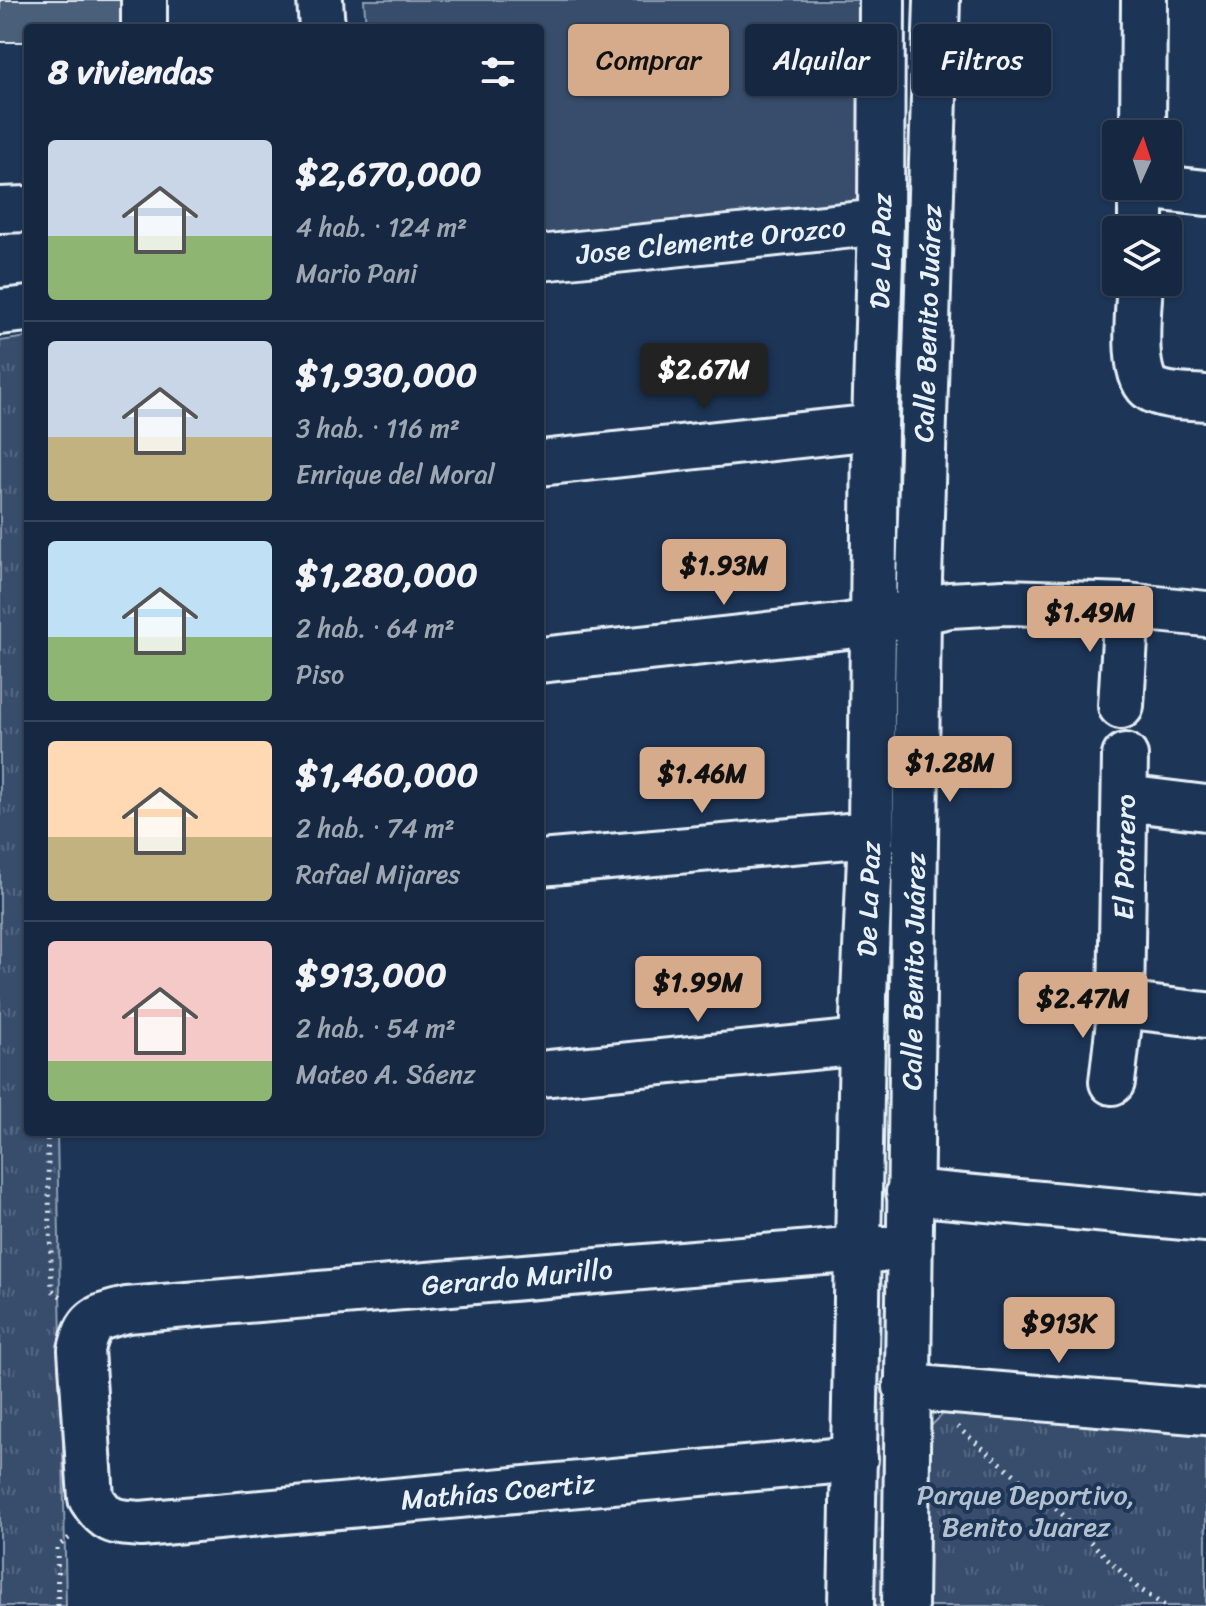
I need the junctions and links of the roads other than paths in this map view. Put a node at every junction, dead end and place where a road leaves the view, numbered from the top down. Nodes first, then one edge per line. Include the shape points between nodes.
1 (144, 0) edge
2 (320, 0) edge
3 (882, 0) edge
4 (937, 0) edge
5 (1144, 0) edge
6 (144, 24) edge
7 (322, 24) edge
8 (1143, 120) edge
9 (1182, 190) edge
10 (1206, 193) edge
11 (24, 209) edge
12 (0, 210) edge
13 (881, 222) junction
14 (544, 258) edge
15 (1140, 296) edge
16 (24, 309) edge
17 (0, 312) edge
18 (1206, 398) edge
19 (875, 427) junction
20 (544, 463) edge
21 (1127, 606) junction
22 (918, 612) junction
23 (1206, 614) edge
24 (874, 622) junction
25 (544, 660) edge
26 (1121, 706) dead end
27 (1206, 808) edge
28 (871, 834) junction
29 (544, 863) edge
30 (1121, 1005) junction
31 (1206, 1015) edge
32 (862, 1042) junction
33 (544, 1074) edge
34 (1112, 1082) dead end
35 (909, 1192) junction
36 (1206, 1219) edge
37 (860, 1249) junction
38 (908, 1249) junction
39 (906, 1387) junction
40 (1206, 1412) edge
41 (855, 1459) junction
42 (121, 1519) joint
43 (851, 1606) edge
44 (905, 1606) edge

1 - 6 street
2 - 7 street
3 - 13 street, De La Paz
4 - 22 street, Calle Benito Juárez
5 - 8 street
9 - 10 street
11 - 12 street
13 - 14 street, Jose Clemente Orozco
13 - 19 street, De La Paz
15 - 18 street via 1141,380 1164,394
16 - 17 street
19 - 20 street
19 - 24 street, De La Paz
21 - 22 street via 1004,602
21 - 23 street
21 - 26 street
22 - 24 street
22 - 35 street, Calle Benito Juárez
24 - 25 street
24 - 28 street, De La Paz
27 - 30 street, El Potrero via 1125,777
28 - 29 street
28 - 32 street, De La Paz
30 - 31 street
30 - 34 street, El Potrero
32 - 33 street
32 - 37 street, De La Paz
35 - 36 street
35 - 38 street, Calle Benito Juárez
37 - 38 street, Gerardo Murillo
37 - 41 street, De La Paz
37 - 42 street, Gerardo Murillo via 112,1314 86,1328 81,1350 91,1498
38 - 39 street, Calle Benito Juárez
39 - 40 street
39 - 44 street, Calle Benito Juárez
41 - 42 street, Mathías Coertiz
41 - 43 street, De La Paz

